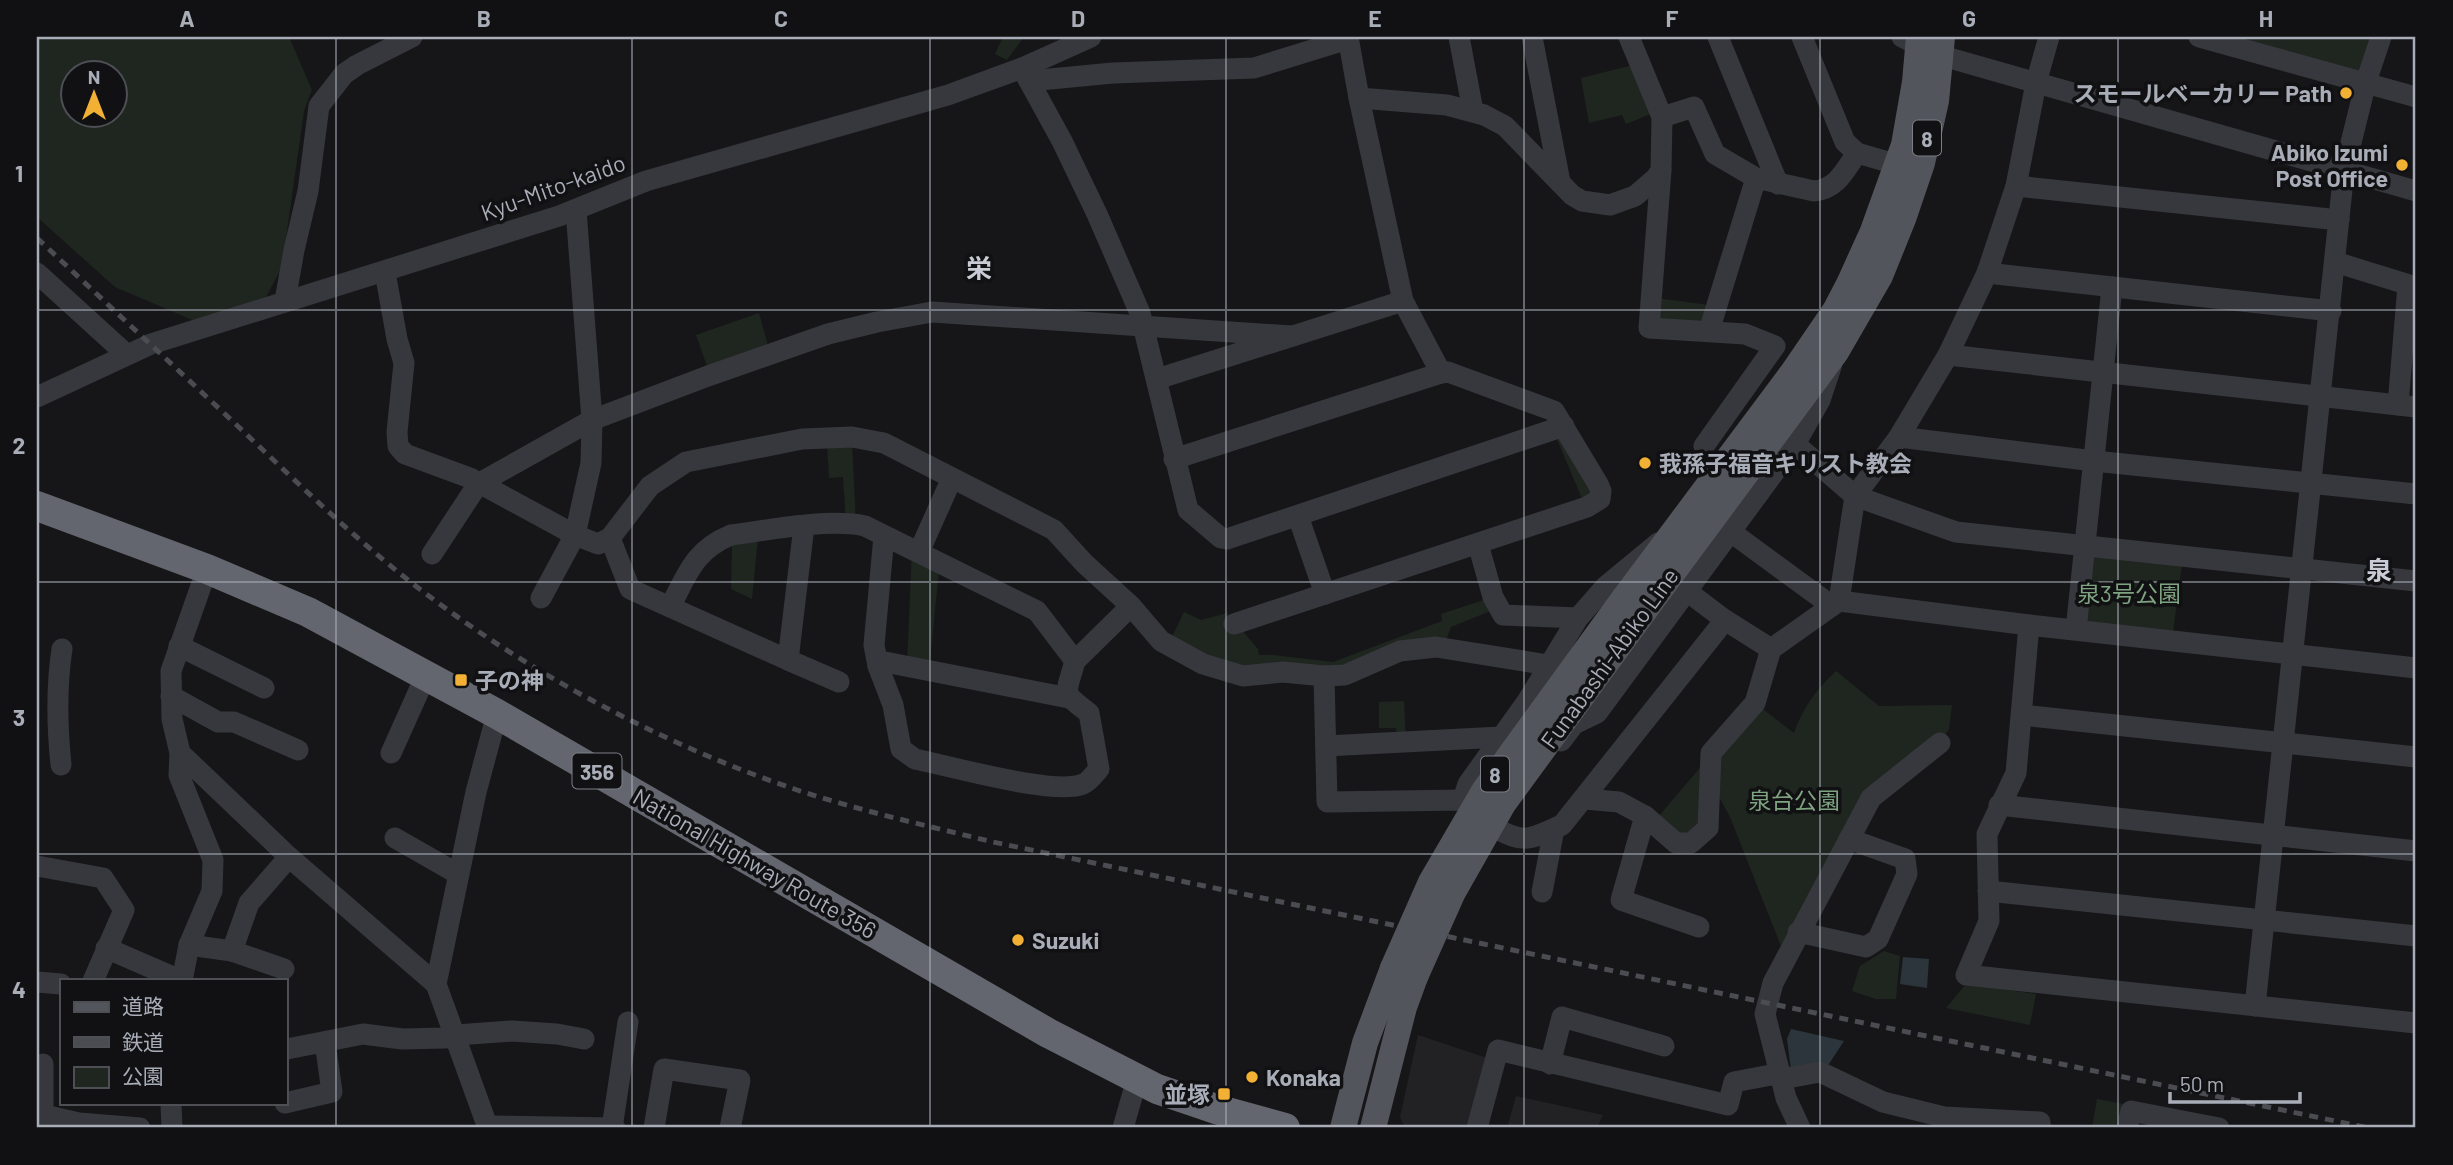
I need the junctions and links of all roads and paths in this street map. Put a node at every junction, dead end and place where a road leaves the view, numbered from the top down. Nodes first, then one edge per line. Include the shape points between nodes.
1 (412, 37) edge
2 (1091, 37) edge
3 (1459, 37) edge
4 (1532, 37) edge
5 (1629, 37) edge
6 (1717, 37) edge
7 (1802, 37) edge
8 (2049, 37) edge
9 (2199, 37) edge
10 (2381, 37) edge
11 (1348, 38) edge
12 (1924, 42) edge
13 (1025, 75) junction
14 (2366, 82) junction
15 (2036, 83) junction
16 (2416, 97) edge
17 (1359, 98) junction
18 (1473, 111) junction
19 (1662, 117) junction
20 (1857, 153) junction
21 (1899, 165) junction
22 (1661, 170) junction
23 (2344, 171) junction
24 (1756, 178) junction
25 (1560, 183) junction
26 (1778, 184) junction
27 (2016, 186) junction
28 (2416, 191) edge
29 (576, 210) junction
30 (2339, 220) junction
31 (2336, 262) junction
32 (385, 272) junction
33 (37, 273) edge
34 (1987, 273) junction
35 (2412, 286) edge
36 (2112, 287) junction
37 (285, 301) junction
38 (1403, 301) junction
39 (2331, 312) junction
40 (1143, 327) junction
41 (1709, 331) junction
42 (1292, 336) junction
43 (1836, 352) junction
44 (126, 354) junction
45 (1948, 355) junction
46 (2103, 372) junction
47 (1441, 373) junction
48 (1157, 379) junction
49 (2321, 396) junction
50 (37, 397) edge
51 (2407, 406) edge
52 (592, 419) junction
53 (1564, 426) junction
54 (1899, 437) junction
55 (1795, 444) junction
56 (1704, 446) dead end
57 (1174, 459) junction
58 (2094, 461) junction
59 (952, 478) junction
60 (2312, 483) junction
61 (478, 484) junction
62 (2416, 494) edge
63 (1855, 496) junction
64 (37, 506) edge
65 (1298, 516) junction
66 (804, 526) junction
67 (1673, 531) junction
68 (1731, 532) junction
69 (575, 535) junction
70 (884, 536) junction
71 (610, 538) junction
72 (1478, 544) junction
73 (2085, 546) junction
74 (919, 552) junction
75 (432, 554) dead end
76 (207, 569) junction
77 (2302, 569) junction
78 (2416, 581) edge
79 (1688, 592) junction
80 (1325, 594) junction
81 (541, 598) dead end
82 (1635, 603) junction
83 (1835, 604) junction
84 (1131, 606) junction
85 (670, 607) junction
86 (1578, 618) junction
87 (1726, 620) junction
88 (1234, 624) dead end
89 (2029, 625) junction
90 (2076, 630) junction
91 (178, 646) junction
92 (62, 649) dead end
93 (1771, 649) junction
94 (2293, 653) junction
95 (788, 660) junction
96 (1075, 662) junction
97 (1548, 665) junction
98 (878, 666) junction
99 (2416, 668) edge
100 (426, 675) junction
101 (1324, 676) junction
102 (839, 682) dead end
103 (264, 688) dead end
104 (171, 696) junction
105 (1069, 698) junction
106 (498, 714) junction
107 (2022, 715) junction
108 (47, 722) edge
109 (1501, 737) junction
110 (1940, 743) dead end
111 (2283, 743) junction
112 (1326, 746) junction
113 (298, 750) dead end
114 (180, 753) junction
115 (391, 753) dead end
116 (2416, 757) edge
117 (61, 765) dead end
118 (1585, 799) junction
119 (1462, 800) junction
120 (1999, 805) junction
121 (1645, 816) junction
122 (1496, 828) junction
123 (1554, 828) junction
124 (2273, 835) junction
125 (395, 838) dead end
126 (1849, 839) junction
127 (2416, 851) edge
128 (289, 858) junction
129 (37, 866) edge
130 (458, 873) junction
131 (1988, 891) junction
132 (1542, 892) dead end
133 (2263, 920) junction
134 (1699, 927) dead end
135 (1798, 932) junction
136 (2416, 936) edge
137 (189, 945) junction
138 (106, 948) junction
139 (232, 951) junction
140 (284, 969) dead end
141 (1404, 973) junction
142 (94, 979) edge
143 (177, 979) edge
144 (182, 979) edge
145 (37, 982) edge
146 (60, 984) edge
147 (436, 984) junction
148 (2255, 1006) junction
149 (628, 1022) dead end
150 (2416, 1023) edge
151 (456, 1035) junction
152 (584, 1039) dead end
153 (325, 1042) junction
154 (1664, 1046) dead end
155 (288, 1049) dead end
156 (43, 1063) dead end
157 (1550, 1064) junction
158 (1782, 1076) junction
159 (1137, 1079) junction
160 (287, 1102) edge
161 (172, 1106) edge
162 (43, 1122) edge
163 (487, 1127) edge
164 (140, 1128) edge
165 (172, 1128) edge
166 (614, 1128) edge
167 (654, 1128) edge
168 (730, 1128) edge
169 (1123, 1128) edge
170 (1284, 1128) edge
171 (1343, 1128) edge
172 (1373, 1128) edge
173 (1477, 1128) edge
174 (1800, 1128) edge
175 (2040, 1128) edge
176 (2127, 1128) edge
177 (2219, 1128) edge

1 - 37 street via 344,74 319,106
2 - 13 street, Kyu-Mito-kaido
3 - 18 street
4 - 25 street
5 - 19 street
6 - 26 street
7 - 20 street via 1845,142
8 - 15 street
9 - 14 street
10 - 14 street
11 - 13 street via 1254,68
11 - 17 street
12 - 15 street
12 - 21 main road, Funabashi-Abiko Line / 8
12 - 43 main road, 8 via 1936,100 1922,163 1880,276
13 - 29 street, Kyu-Mito-kaido via 646,181
13 - 40 street via 1097,214
14 - 16 street
14 - 23 street
15 - 23 street
15 - 27 street
17 - 18 street
17 - 38 street
18 - 25 street via 1505,126
19 - 22 street
19 - 24 street via 1694,107 1715,154
20 - 21 street
20 - 26 street via 1836,183 1822,191
21 - 67 main road, Funabashi-Abiko Line / 8 via 1836,309
22 - 25 street via 1635,196 1609,205 1582,201
22 - 41 street via 1649,328
23 - 28 street
23 - 30 street
24 - 26 street
24 - 41 street
27 - 30 street
27 - 34 street
29 - 32 street, Kyu-Mito-kaido
29 - 52 street
30 - 31 street
31 - 35 street
31 - 39 street
32 - 37 street, Kyu-Mito-kaido
32 - 61 street via 404,363 398,446 405,454
33 - 44 street
34 - 36 street
34 - 45 street
35 - 51 street
36 - 39 street
36 - 46 street
37 - 44 street, Kyu-Mito-kaido
38 - 42 street
38 - 47 street
39 - 49 street
40 - 42 street
40 - 48 street
40 - 52 street via 932,312 828,334
41 - 56 street via 1745,334 1775,346
42 - 48 street
43 - 55 street via 1820,400
43 - 82 main road, Funabashi-Abiko Line / 8
44 - 50 street, Kyu-Mito-kaido
45 - 46 street
45 - 54 street
46 - 49 street
46 - 58 street
47 - 53 street via 1555,411
47 - 57 street
48 - 57 street
49 - 51 street
49 - 60 street
52 - 61 street
52 - 69 street via 591,463
53 - 65 street
53 - 72 street via 1598,484 1600,499
54 - 58 street
54 - 63 street
55 - 63 street
55 - 68 street
57 - 65 street via 1188,510 1221,538
58 - 60 street
58 - 73 street
59 - 71 street via 884,443 852,437 789,441 686,462 650,486
59 - 74 street
59 - 84 street via 1054,530
60 - 62 street
60 - 77 street
61 - 69 street
61 - 75 street
63 - 73 street via 1956,532
63 - 83 street
64 - 76 highway, National Highway Route 356 / 356
65 - 80 street
66 - 70 street via 856,524
66 - 85 street via 721,539 697,556
66 - 95 street
67 - 82 main road, Funabashi-Abiko Line / 8
67 - 86 street via 1630,564
68 - 79 street
68 - 83 street
69 - 71 street via 598,544
69 - 81 street
70 - 74 street
70 - 98 street via 874,645
71 - 85 street via 630,589
72 - 80 street
72 - 86 street via 1503,615
73 - 77 street
73 - 90 street
74 - 96 street via 1037,611
76 - 91 street
76 - 100 highway, National Highway Route 356 / 356 via 308,612
77 - 78 street
77 - 94 street
79 - 87 street
79 - 122 street via 1597,713 1574,724
80 - 88 street
82 - 141 main road, Funabashi-Abiko Line / 8, bridge via 1503,804
83 - 89 street
83 - 93 street
84 - 96 street
84 - 101 street via 1161,641 1203,664 1242,676 1283,672
85 - 95 street
86 - 97 street
87 - 93 street
87 - 118 street
89 - 90 street
89 - 107 street
90 - 94 street
91 - 103 street
91 - 104 street
92 - 108 street
93 - 121 street via 1755,703 1711,753 1708,828 1691,843 1675,843
94 - 99 street
94 - 111 street
95 - 102 street
96 - 105 street
97 - 101 street via 1436,647 1401,651 1345,675
97 - 109 street
98 - 105 street via 885,662
98 - 105 street via 893,705 901,748 915,759 1039,786 1086,783 1099,769 1089,713
100 - 106 highway, National Highway Route 356 / 356
100 - 115 street
101 - 112 street
104 - 113 street via 218,722 234,722
104 - 114 street
106 - 130 street
106 - 159 highway, National Highway Route 356 / 356 via 1048,1033
107 - 111 street
107 - 120 street via 2016,773
108 - 117 street
109 - 112 street
109 - 119 street
110 - 126 street via 1871,798
111 - 116 street
111 - 124 street
112 - 119 street via 1327,802
114 - 128 street
114 - 137 street via 179,775 213,860 212,891
118 - 121 street via 1619,802
118 - 123 street
119 - 122 street
120 - 124 street
120 - 131 street via 1987,834
121 - 134 street via 1621,900
122 - 123 street via 1511,837 1536,838
123 - 132 street
124 - 127 street
124 - 133 street
125 - 130 street
126 - 135 street
126 - 135 street via 1905,859 1908,874 1878,939 1866,947
128 - 139 street via 250,903
128 - 147 street
129 - 138 street via 103,878 124,910
130 - 147 street
131 - 133 street
131 - 148 street via 1989,920 1966,975
133 - 136 street
133 - 148 street
135 - 158 street via 1773,983 1765,1014
137 - 139 street
137 - 144 street
138 - 142 street
138 - 143 street
139 - 140 street
141 - 171 main road, Funabashi-Abiko Line / 8 via 1366,1044
141 - 172 main road, Funabashi-Abiko Line / 8 via 1404,1007
145 - 146 street
147 - 151 street
148 - 150 street
149 - 166 street
151 - 152 street via 512,1031
151 - 153 street via 402,1040 363,1034
151 - 163 street
153 - 155 street
153 - 160 street via 332,1092
154 - 157 street via 1562,1017
156 - 162 street
157 - 158 street via 1728,1105 1734,1082
157 - 173 street via 1498,1050
158 - 174 street
158 - 175 street via 1820,1072 1883,1102 1944,1117 2040,1122
159 - 169 street
159 - 170 highway, National Highway Route 356 / 356
161 - 165 street
162 - 164 street
163 - 166 street
167 - 168 street via 664,1069 740,1080
176 - 177 street via 2131,1111

